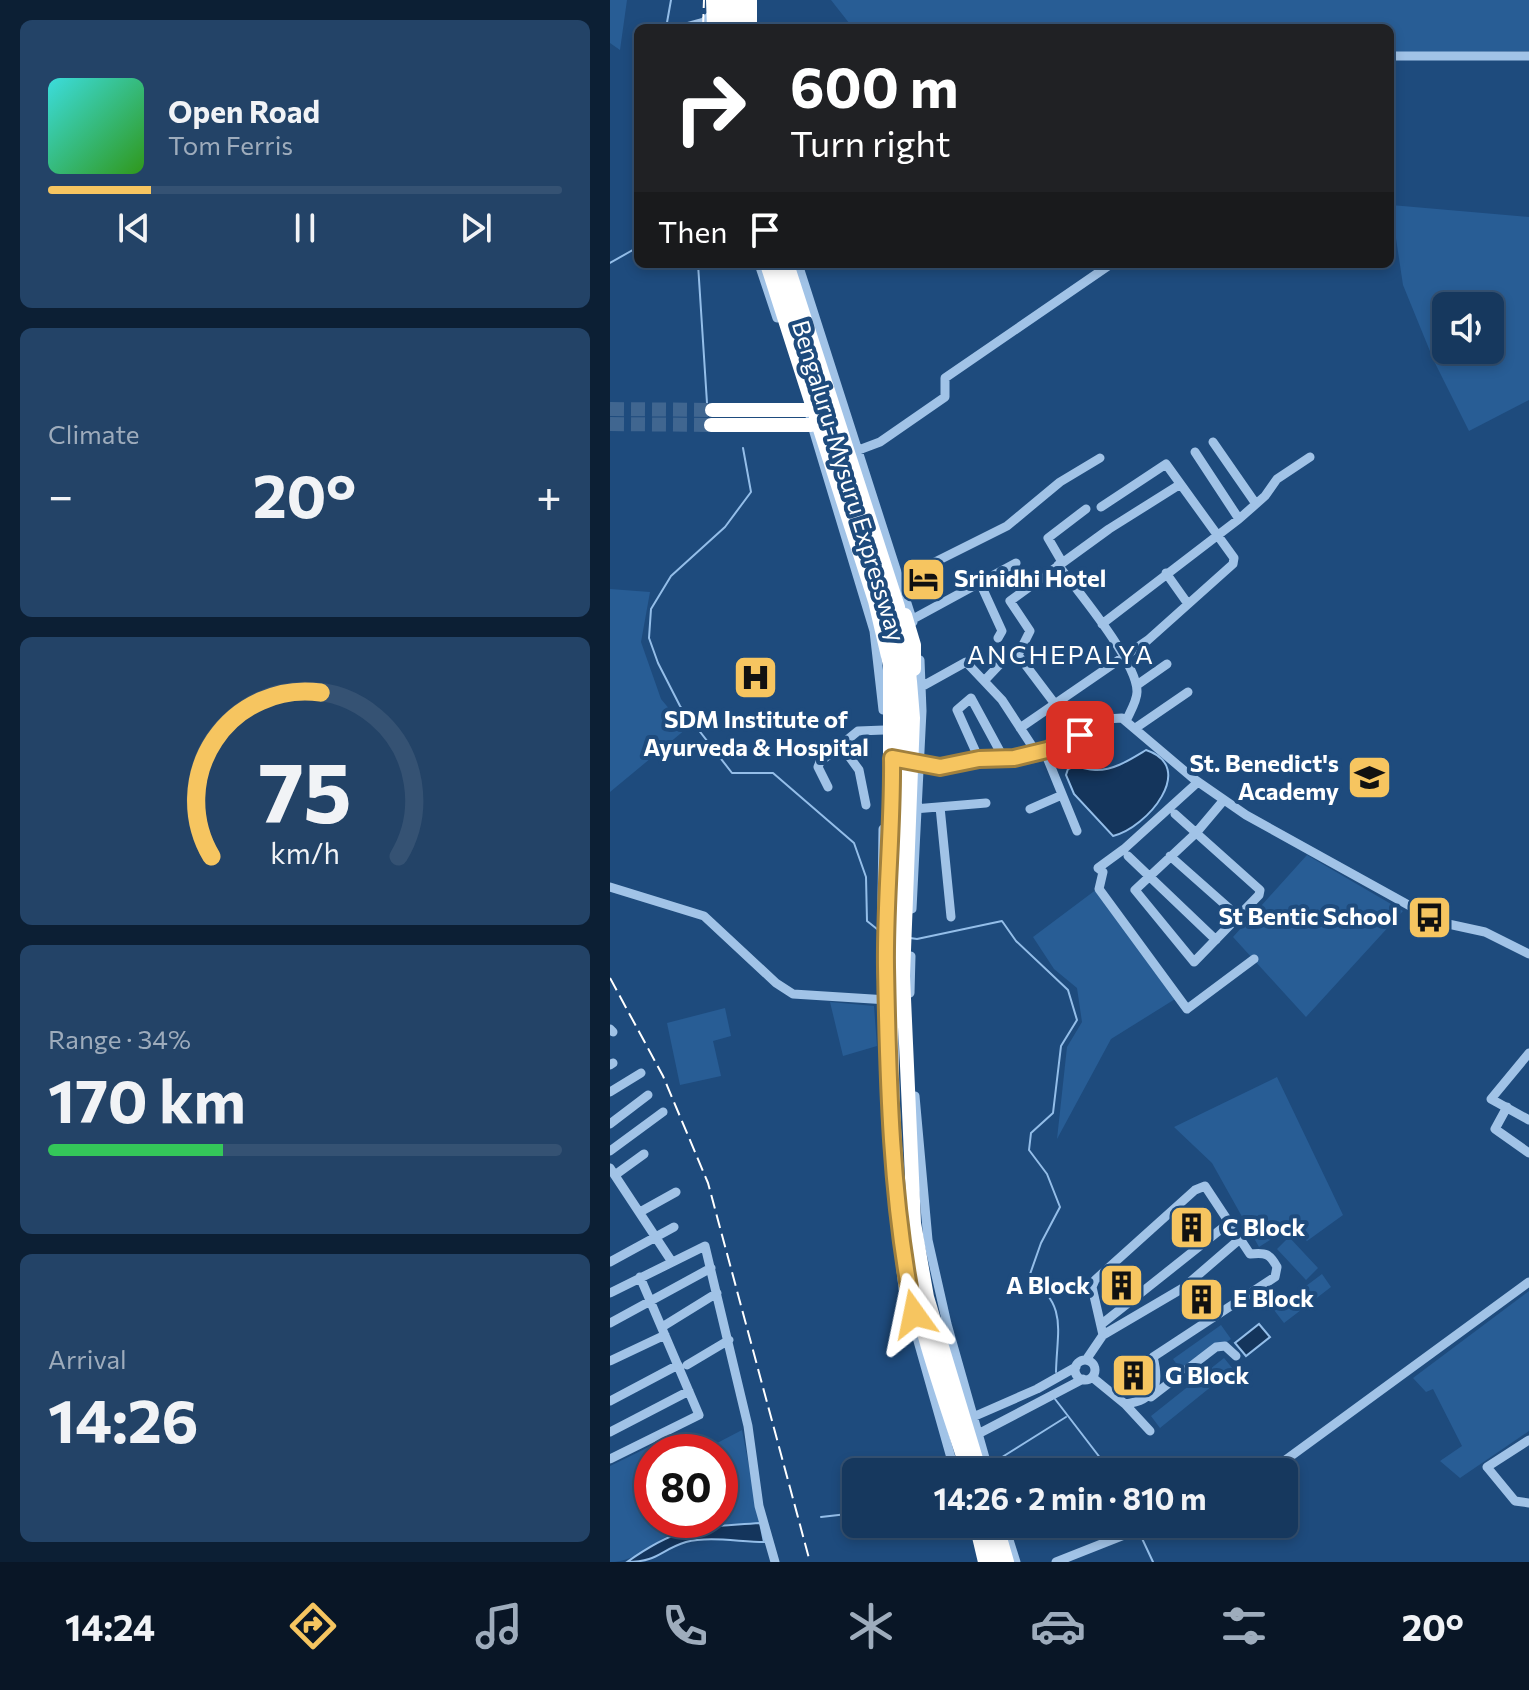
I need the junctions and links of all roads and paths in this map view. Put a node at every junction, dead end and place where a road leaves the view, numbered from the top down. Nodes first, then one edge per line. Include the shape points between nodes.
1 (724, 0) edge
2 (738, 0) edge
3 (750, 0) edge
4 (725, 24) edge
5 (737, 24) edge
6 (750, 24) edge
7 (1394, 56) edge
8 (1529, 56) edge
9 (760, 268) edge
10 (768, 268) edge
11 (776, 268) edge
12 (793, 268) edge
13 (793, 268) edge
14 (793, 268) edge
15 (1105, 268) edge
16 (712, 410) tunnel mouth
17 (807, 410) junction
18 (711, 425) tunnel mouth
19 (811, 425) junction
20 (1213, 442) dead end
21 (856, 451) junction
22 (1195, 452) dead end
23 (1310, 457) dead end
24 (1100, 458) dead end
25 (1179, 485) junction
26 (1256, 504) junction
27 (1101, 507) dead end
28 (1086, 509) dead end
29 (1239, 519) junction
30 (1216, 533) junction
31 (1016, 563) dead end
32 (1060, 564) junction
33 (1166, 573) junction
34 (901, 579) junction
35 (981, 585) junction
36 (1188, 604) junction
37 (913, 619) junction
38 (1102, 624) junction
39 (998, 638) dead end
40 (1124, 658) junction
41 (1003, 661) dead end
42 (1167, 664) dead end
43 (985, 680) junction
44 (1137, 685) junction
45 (921, 687) junction
46 (1188, 692) dead end
47 (1055, 704) junction
48 (1126, 721) junction
49 (1137, 727) junction
50 (1020, 728) junction
51 (884, 730) junction
52 (840, 744) junction
53 (1040, 751) junction
54 (1003, 757) junction
55 (888, 758) junction
56 (979, 759) junction
57 (918, 762) junction
58 (1198, 782) junction
59 (828, 787) dead end
60 (1062, 795) junction
61 (1223, 801) junction
62 (986, 803) dead end
63 (866, 805) dead end
64 (940, 807) junction
65 (915, 809) junction
66 (1030, 809) dead end
67 (1175, 814) dead end
68 (1077, 831) dead end
69 (1196, 833) junction
70 (1128, 856) dead end
71 (1170, 856) junction
72 (1148, 878) junction
73 (610, 887) edge
74 (951, 917) dead end
75 (1239, 917) junction
76 (1216, 940) junction
77 (1529, 954) edge
78 (1254, 959) dead end
79 (908, 962) junction
80 (885, 1000) junction
81 (1527, 1060) edge
82 (641, 1073) dead end
83 (610, 1092) edge
84 (648, 1095) dead end
85 (1507, 1107) junction
86 (663, 1112) dead end
87 (1529, 1120) edge
88 (610, 1124) edge
89 (610, 1151) edge
90 (1529, 1153) edge
91 (644, 1154) dead end
92 (612, 1172) edge
93 (676, 1192) dead end
94 (640, 1212) junction
95 (1230, 1222) junction
96 (674, 1227) dead end
97 (657, 1237) junction
98 (1241, 1238) junction
99 (926, 1260) junction
100 (610, 1262) edge
101 (672, 1262) junction
102 (904, 1264) junction
103 (711, 1268) junction
104 (640, 1277) junction
105 (1529, 1282) edge
106 (610, 1293) edge
107 (717, 1293) junction
108 (1137, 1296) junction
109 (651, 1302) junction
110 (1147, 1309) junction
111 (610, 1323) edge
112 (1103, 1323) junction
113 (663, 1331) junction
114 (1103, 1335) junction
115 (729, 1340) junction
116 (1236, 1356) dead end
117 (1086, 1360) junction
118 (610, 1361) edge
119 (682, 1365) junction
120 (1076, 1367) junction
121 (928, 1374) junction
122 (1088, 1378) junction
123 (689, 1391) junction
124 (1034, 1391) junction
125 (610, 1401) edge
126 (1138, 1402) junction
127 (1039, 1403) junction
128 (1125, 1404) junction
129 (973, 1417) junction
130 (1150, 1431) dead end
131 (610, 1432) edge
132 (978, 1434) junction
133 (1529, 1440) edge
134 (951, 1458) edge
135 (956, 1458) edge
136 (964, 1458) edge
137 (980, 1458) edge
138 (981, 1458) edge
139 (982, 1458) edge
140 (1288, 1458) edge
141 (610, 1459) edge
142 (1529, 1503) edge
143 (980, 1538) edge
144 (983, 1538) edge
145 (1004, 1538) edge
146 (1116, 1538) edge
147 (775, 1562) edge
148 (985, 1562) edge
149 (995, 1562) edge
150 (1012, 1562) edge
151 (1056, 1562) edge

1 - 4 highway
2 - 5 highway
3 - 6 highway
7 - 8 street
9 - 17 street, Bengaluru-Mysuru Expressway
10 - 55 highway, Bengaluru-Mysuru Expressway via 875,601 890,665
11 - 136 highway, Bengaluru-Mysuru Expressway, bridge via 894,643 901,718 892,1019 903,1225 916,1300
12 - 21 street
13 - 57 highway via 914,645
14 - 137 highway, bridge via 898,607 908,657 913,718 903,1004 914,1223 929,1305
15 - 21 street via 945,378 945,397 880,442
16 - 17 highway
17 - 19 street, Bengaluru-Mysuru Expressway
18 - 19 highway
19 - 51 street, Bengaluru-Mysuru Expressway via 874,631
20 - 26 street
21 - 34 street
22 - 29 street
23 - 26 street via 1277,479
24 - 34 street via 1060,482 1007,526
25 - 27 street via 1164,463
25 - 30 street
25 - 32 street
26 - 29 street
28 - 32 street via 1048,538
29 - 30 street
30 - 33 street
30 - 36 street via 1233,564
31 - 35 street
32 - 38 street
32 - 47 street via 1010,601 1030,631 1018,655
33 - 36 street
33 - 38 street
34 - 37 street
35 - 37 street
35 - 39 street via 1002,631
36 - 40 street
37 - 45 street
38 - 40 street
40 - 44 street
40 - 47 street
41 - 43 street
42 - 44 street
43 - 45 street via 963,662
43 - 50 street
44 - 48 street
45 - 57 street
46 - 49 street
47 - 50 street
48 - 49 street
48 - 53 street via 1106,719
49 - 58 street
50 - 53 street
51 - 52 street via 858,731
51 - 55 street, Bengaluru-Mysuru Expressway
52 - 59 street via 818,765
52 - 63 street via 859,770
53 - 54 street
53 - 60 street
54 - 56 street
54 - 56 street via 971,698 957,710
55 - 57 street
55 - 80 highway, Bengaluru-Mysuru Expressway, bridge
56 - 57 street via 940,767
57 - 65 highway
58 - 61 street
58 - 78 street via 1098,868 1103,872 1099,889 1187,1009
60 - 66 street
60 - 68 street
61 - 69 street
61 - 77 street via 1439,922 1485,932
62 - 64 street
64 - 65 street
64 - 74 street
65 - 79 highway, bridge
67 - 69 street
69 - 71 street
69 - 75 street via 1260,890
70 - 72 street
71 - 72 street
71 - 75 street
72 - 76 street
72 - 76 street via 1135,894 1192,961
73 - 80 street via 704,916 793,994
75 - 76 street
79 - 99 highway via 913,1126
79 - 129 street via 928,1240
80 - 102 highway, Bengaluru-Mysuru Expressway
80 - 121 street, Bengaluru-Mysuru Expressway via 898,1256
81 - 85 street via 1491,1099
82 - 83 street
84 - 88 street
85 - 87 street
85 - 90 street via 1495,1129
86 - 89 street
91 - 92 street
92 - 94 street
93 - 94 street
94 - 97 street
95 - 98 street
95 - 108 street
95 - 112 street via 1212,1192 1205,1186 1195,1190 1095,1280 1092,1287
96 - 97 street
97 - 100 street
97 - 101 street
98 - 110 street via 1183,1288
98 - 126 street via 1250,1254 1271,1256 1275,1277 1153,1357 1158,1377 1152,1393
99 - 102 highway
99 - 138 highway
101 - 103 street via 705,1246
101 - 104 street
102 - 121 highway, Bengaluru-Mysuru Expressway
103 - 107 street
103 - 109 street
104 - 106 street
104 - 109 street
105 - 140 street
107 - 113 street
107 - 115 street
108 - 110 street
108 - 112 street
109 - 111 street
109 - 113 street
110 - 114 street
112 - 114 street
113 - 118 street
113 - 119 street
114 - 117 street
115 - 119 street
115 - 147 street via 759,1506
116 - 126 street via 1225,1346 1216,1347
117 - 120 street
117 - 122 street via 1095,1368
119 - 123 street
119 - 125 street
120 - 122 street via 1077,1376
120 - 124 street
121 - 134 street, Bengaluru-Mysuru Expressway
121 - 135 highway, Bengaluru-Mysuru Expressway
122 - 127 street
122 - 128 street
123 - 131 street
123 - 141 street via 699,1415
124 - 127 street
124 - 129 street
126 - 128 street
127 - 132 street
128 - 130 street
129 - 132 street
132 - 139 street
133 - 142 street via 1487,1467 1515,1501
143 - 148 highway
144 - 149 highway
145 - 150 highway
146 - 151 street

